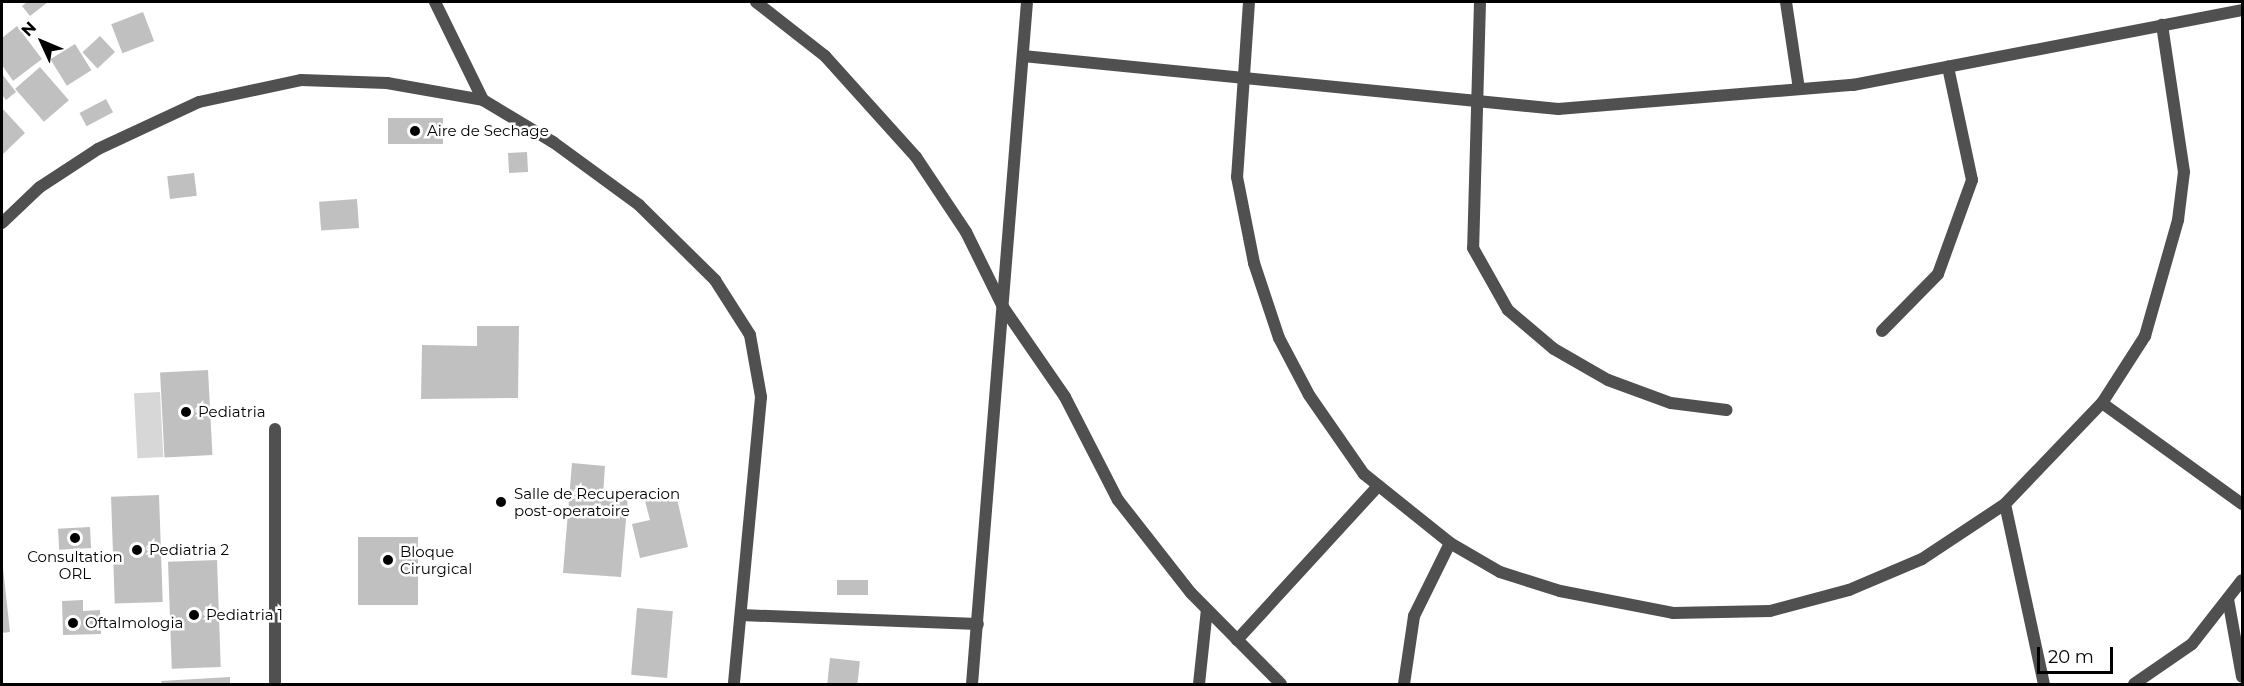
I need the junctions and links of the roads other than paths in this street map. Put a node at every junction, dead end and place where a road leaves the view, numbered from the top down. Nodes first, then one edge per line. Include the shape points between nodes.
1 (435, 2) edge
2 (756, 2) edge
3 (1027, 2) edge
4 (1249, 2) edge
5 (1480, 2) edge
6 (1786, 2) edge
7 (2242, 10) edge
8 (2162, 25) junction
9 (1023, 56) junction
10 (1948, 67) junction
11 (1243, 75) junction
12 (1799, 90) junction
13 (483, 100) junction
14 (1474, 100) junction
15 (2, 223) edge
16 (1003, 307) junction
17 (1882, 331) dead end
18 (2102, 403) junction
19 (1727, 410) dead end
20 (275, 429) dead end
21 (1378, 486) junction
22 (2005, 504) junction
23 (2242, 504) edge
24 (1450, 543) junction
25 (2242, 580) edge
26 (2228, 599) junction
27 (1207, 609) junction
28 (741, 615) junction
29 (978, 624) junction
30 (1237, 640) junction
31 (2242, 677) edge
32 (275, 684) edge
33 (734, 684) edge
34 (972, 684) edge
35 (1199, 684) edge
36 (1281, 684) edge
37 (1404, 684) edge
38 (2044, 684) edge
39 (2134, 684) edge

1 - 13 street
2 - 16 street via 825,56 916,157 966,232
3 - 9 street
4 - 11 street
5 - 14 street
6 - 12 street
7 - 8 street
8 - 10 street
8 - 18 street via 2184,172 2178,220 2145,336
9 - 11 street
9 - 16 street
10 - 12 street
10 - 17 street via 1972,180 1938,274
11 - 14 street
11 - 21 street via 1237,177 1254,263 1280,338 1309,395
12 - 14 street via 1558,109
13 - 15 street via 387,83 301,80 199,102 98,148 40,187
13 - 28 street via 554,142 639,205 715,280 750,335 761,397
14 - 19 street via 1473,248 1508,310 1554,349 1608,380 1671,403
16 - 27 street via 1065,397 1118,500
16 - 29 street
18 - 22 street
18 - 23 street
20 - 32 street
21 - 24 street
21 - 30 street
22 - 24 street via 1922,559 1849,590 1770,611 1673,614 1560,591 1500,572
22 - 38 street
24 - 37 street via 1414,616
25 - 26 street
26 - 31 street
26 - 39 street via 2192,644
27 - 30 street
27 - 35 street
28 - 29 street
28 - 33 street
29 - 34 street
30 - 36 street

